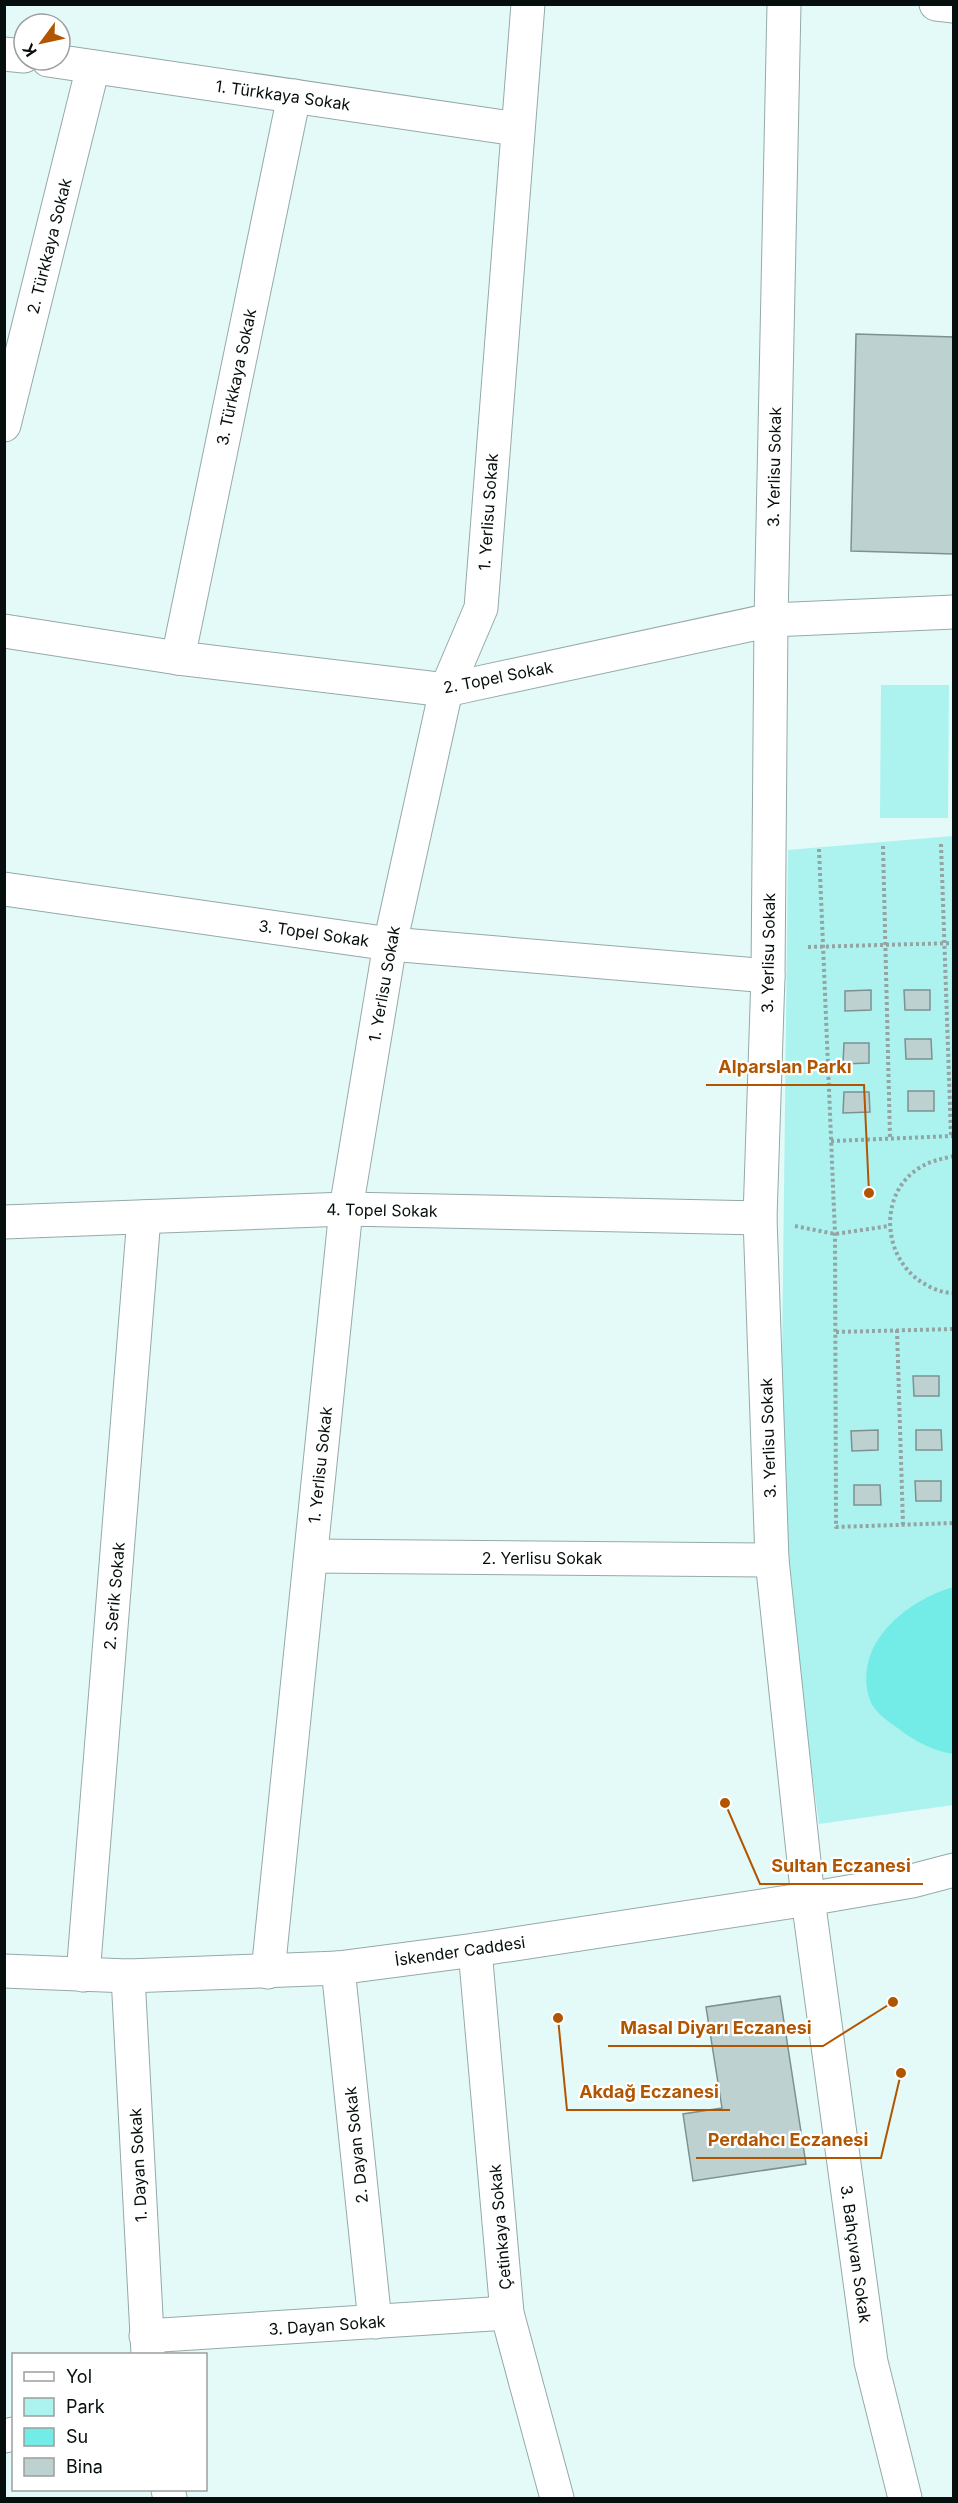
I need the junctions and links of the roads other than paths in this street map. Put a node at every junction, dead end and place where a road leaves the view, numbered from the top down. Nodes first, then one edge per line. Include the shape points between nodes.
1 (528, 4) edge
2 (784, 4) edge
3 (936, 4) edge
4 (954, 6) edge
5 (72, 64) edge
6 (93, 67) junction
7 (294, 96) junction
8 (517, 129) junction
9 (4, 425) edge
10 (954, 612) edge
11 (771, 620) junction
12 (4, 631) edge
13 (178, 658) junction
14 (446, 690) junction
15 (4, 889) edge
16 (390, 944) junction
17 (768, 976) junction
18 (346, 1209) junction
19 (144, 1217) junction
20 (760, 1218) junction
21 (4, 1222) edge
22 (311, 1556) junction
23 (772, 1560) junction
24 (954, 1870) edge
25 (912, 1881) junction
26 (954, 1882) edge
27 (808, 1899) junction
28 (475, 1950) junction
29 (338, 1968) junction
30 (4, 1971) edge
31 (268, 1972) junction
32 (83, 1975) junction
33 (128, 1976) junction
34 (507, 2313) junction
35 (375, 2322) junction
36 (147, 2345) edge
37 (557, 2499) edge
38 (905, 2499) edge

1 - 8 street, 1. Yerlisu Sokak
2 - 11 street, 3. Yerlisu Sokak
3 - 4 street
5 - 6 street, 1. Türkkaya Sokak
6 - 7 street, 1. Türkkaya Sokak
6 - 9 street, 2. Türkkaya Sokak
7 - 8 street, 1. Türkkaya Sokak
7 - 13 street, 3. Türkkaya Sokak
8 - 14 street, 1. Yerlisu Sokak via 481,608
10 - 11 street, 2. Topel Sokak
11 - 14 street, 2. Topel Sokak
11 - 17 street, 3. Yerlisu Sokak
12 - 13 street, 2. Topel Sokak
13 - 14 street, 2. Topel Sokak
14 - 16 street, 1. Yerlisu Sokak
15 - 16 street, 3. Topel Sokak
16 - 17 street, 3. Topel Sokak
16 - 18 street, 1. Yerlisu Sokak
17 - 20 street, 3. Yerlisu Sokak
18 - 19 street, 4. Topel Sokak
18 - 20 street, 4. Topel Sokak
18 - 22 street, 1. Yerlisu Sokak
19 - 21 street, 4. Topel Sokak
19 - 32 street, 2. Serik Sokak
20 - 23 street, 3. Yerlisu Sokak
22 - 23 street, 2. Yerlisu Sokak
22 - 31 street, 1. Yerlisu Sokak
23 - 27 street, 3. Yerlisu Sokak
24 - 25 street
25 - 26 street
25 - 27 street, İskender Caddesi
27 - 28 street, İskender Caddesi
27 - 38 street, 3. Bahçıvan Sokak via 871,2362
28 - 29 street, İskender Caddesi
28 - 34 street, Çetinkaya Sokak
29 - 31 street, İskender Caddesi
29 - 35 street, 2. Dayan Sokak
30 - 32 street, İskender Caddesi
31 - 33 street, İskender Caddesi
32 - 33 street, İskender Caddesi
33 - 36 street, 1. Dayan Sokak
34 - 35 street, 3. Dayan Sokak
34 - 37 street, Çetinkaya Sokak
35 - 36 street, 3. Dayan Sokak

